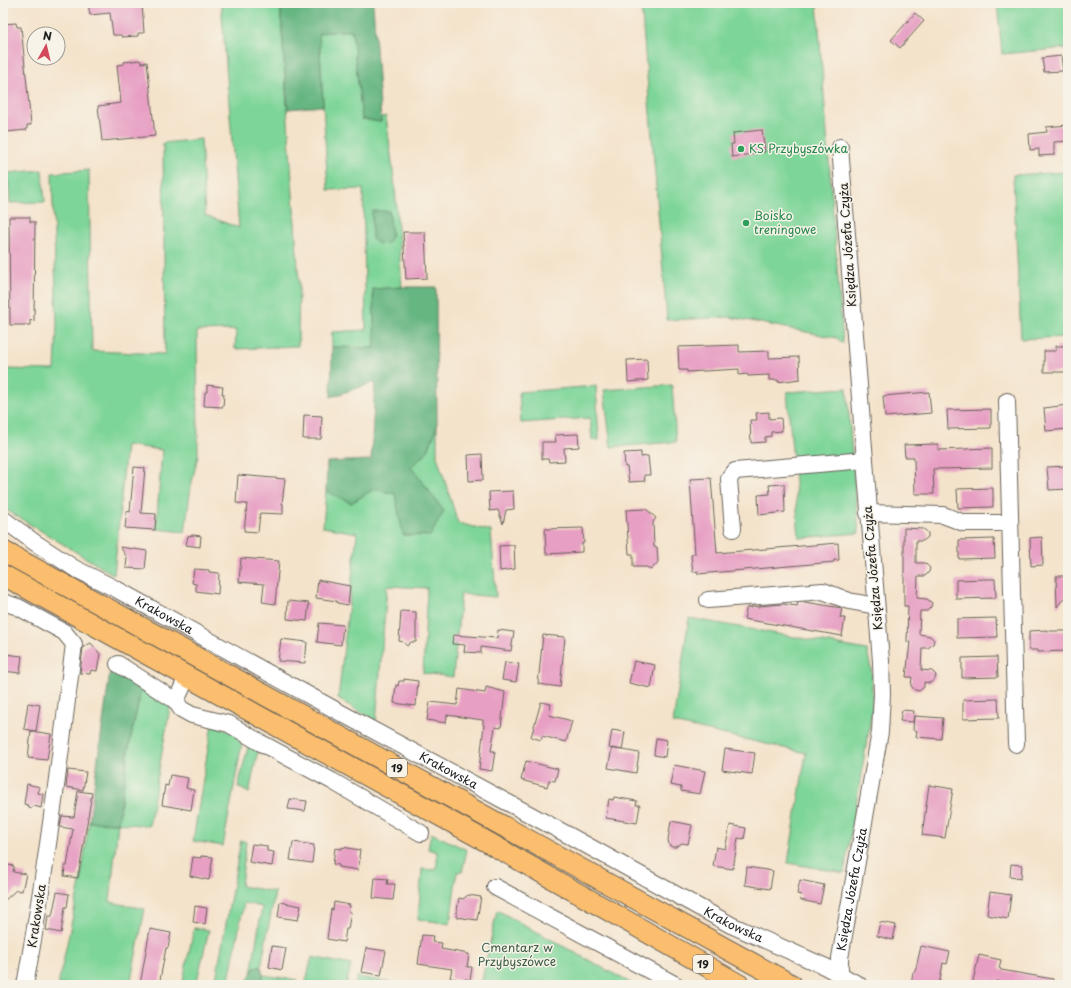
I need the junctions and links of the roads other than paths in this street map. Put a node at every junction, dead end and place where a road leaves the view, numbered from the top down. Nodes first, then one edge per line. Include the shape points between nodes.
1 (840, 148) dead end
2 (1007, 401) dead end
3 (865, 460) junction
4 (868, 513) junction
5 (3, 519) edge
6 (1009, 523) junction
7 (732, 529) dead end
8 (3, 551) edge
9 (3, 575) edge
10 (708, 600) dead end
11 (3, 602) edge
12 (876, 606) junction
13 (118, 664) dead end
14 (187, 677) junction
15 (176, 701) junction
16 (1016, 744) dead end
17 (421, 833) dead end
18 (495, 887) dead end
19 (839, 980) edge
20 (25, 985) edge
21 (676, 985) edge
22 (740, 985) edge
23 (792, 985) edge
24 (859, 985) edge

1 - 3 street, Księdza Józefa Czyża
2 - 6 street
3 - 4 street, Księdza Józefa Czyża
3 - 7 street via 735,471 728,479
4 - 6 street via 943,515 964,523
4 - 12 street, Księdza Józefa Czyża
5 - 19 street, Krakowska via 74,568 116,588 731,925
6 - 16 street
8 - 23 main road, Krakowska / 19
9 - 14 main road, 19
10 - 12 street via 823,592 849,601
11 - 20 street, Krakowska via 18,607 64,632 74,644 54,802
12 - 19 street, Księdza Józefa Czyża via 881,661 880,732 840,958
13 - 15 street
14 - 15 street
14 - 22 main road, 19
15 - 17 street via 181,709 192,715 229,724
18 - 21 street
19 - 24 street, Krakowska

